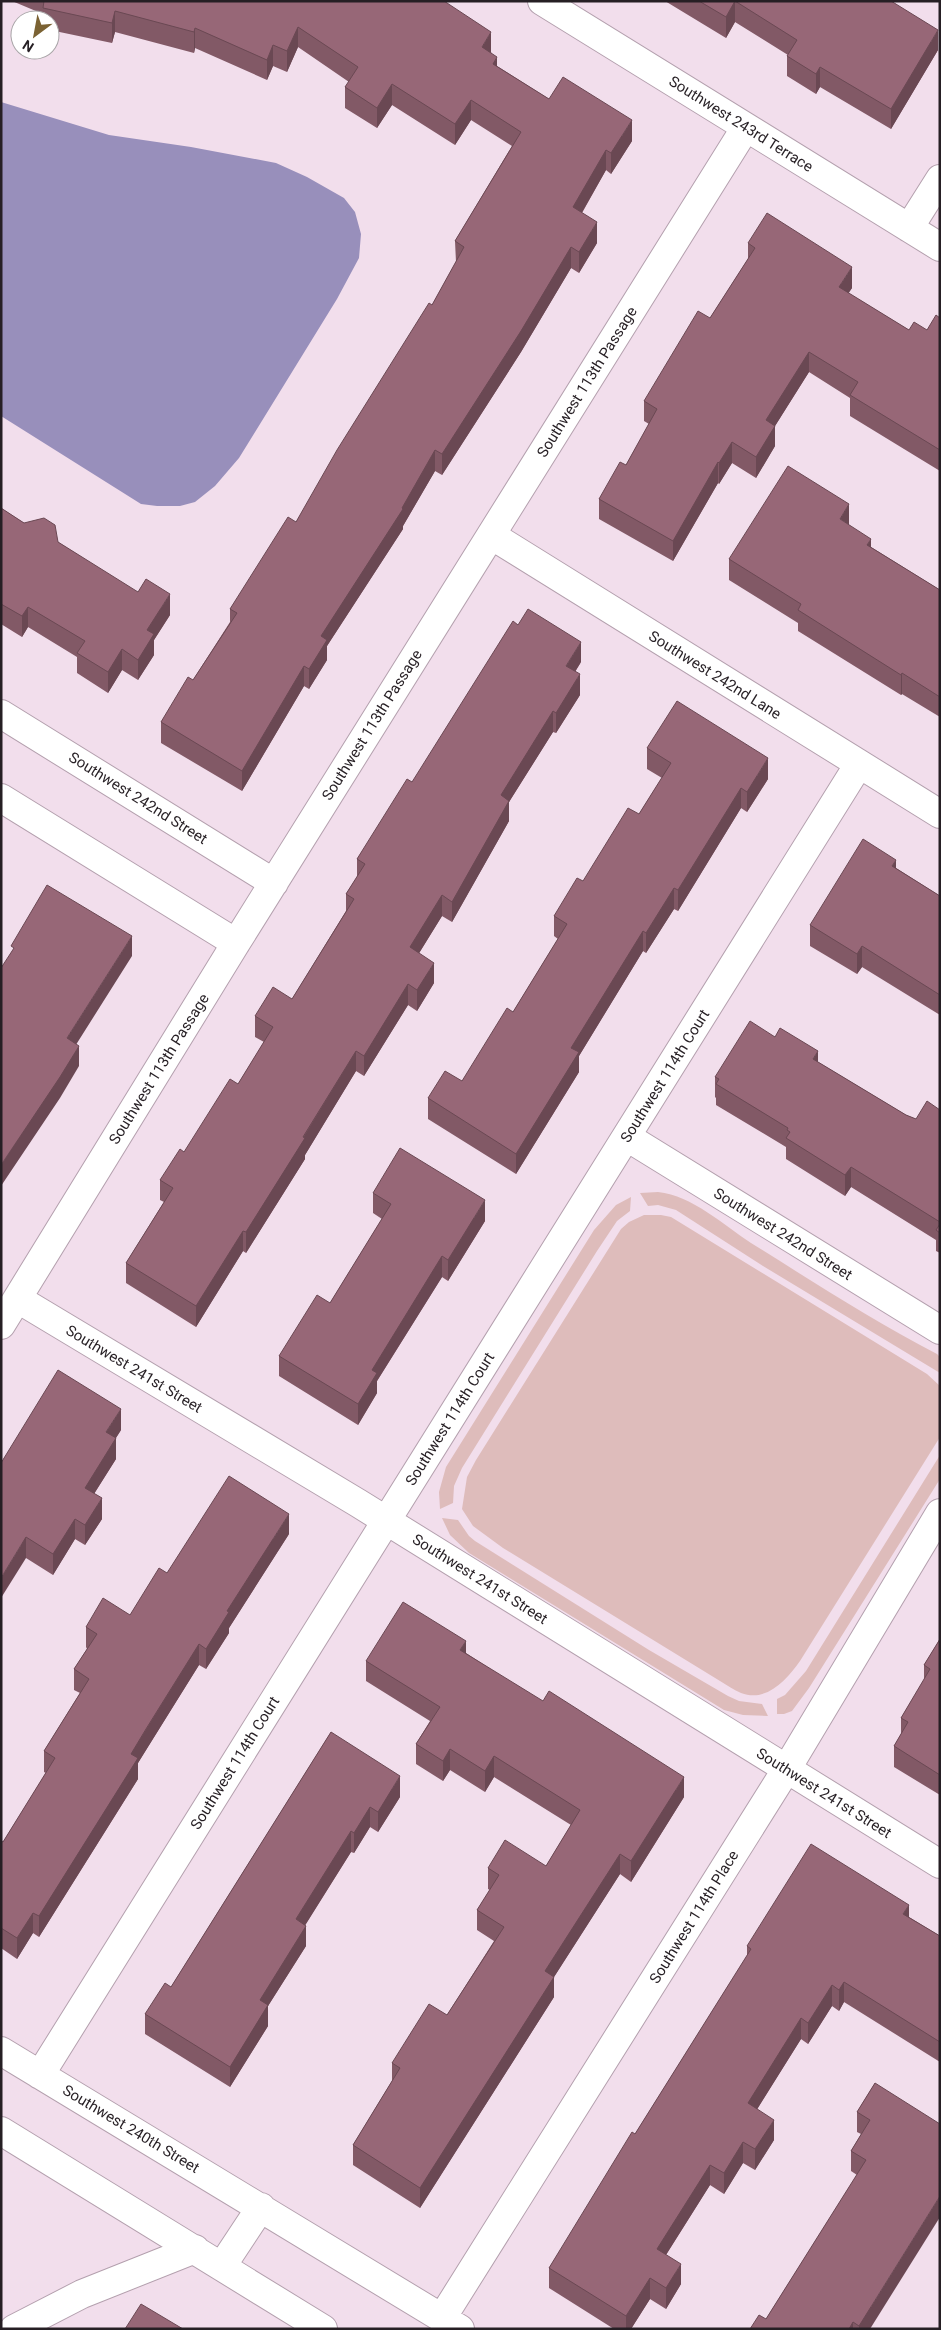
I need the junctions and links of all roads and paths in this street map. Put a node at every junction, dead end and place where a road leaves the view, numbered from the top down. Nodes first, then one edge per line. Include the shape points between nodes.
1 (542, 1) edge
2 (746, 127) junction
3 (940, 179) edge
4 (909, 228) junction
5 (940, 247) edge
6 (491, 536) junction
7 (1, 714) edge
8 (859, 764) junction
9 (1, 798) edge
10 (940, 814) edge
11 (274, 883) junction
12 (236, 943) junction
13 (626, 1137) junction
14 (18, 1299) junction
15 (1, 1325) edge
16 (940, 1330) edge
17 (940, 1512) edge
18 (386, 1521) junction
19 (786, 1770) junction
20 (940, 1864) edge
21 (1, 2051) edge
22 (40, 2075) junction
23 (1, 2131) edge
24 (260, 2206) junction
25 (195, 2249) junction
26 (222, 2266) junction
27 (451, 2323) edge
28 (14, 2329) edge
29 (323, 2329) edge

1 - 2 street, Southwest 243rd Terrace
2 - 4 street, Southwest 243rd Terrace
2 - 6 street, Southwest 113th Passage
3 - 4 street
4 - 5 street, Southwest 243rd Terrace
6 - 8 street, Southwest 242nd Lane
6 - 11 street, Southwest 113th Passage
7 - 11 street, Southwest 242nd Street
8 - 10 street, Southwest 242nd Lane
8 - 13 street, Southwest 114th Court
9 - 12 street
11 - 12 street, Southwest 113th Passage
12 - 14 street, Southwest 113th Passage
13 - 16 street, Southwest 242nd Street
13 - 18 street, Southwest 114th Court
14 - 15 street, Southwest 113th Passage
14 - 18 street, Southwest 241st Street
17 - 19 street, Southwest 114th Place
18 - 19 street, Southwest 241st Street
18 - 22 street, Southwest 114th Court
19 - 20 street, Southwest 241st Street
19 - 27 street, Southwest 114th Place
21 - 22 street, Southwest 240th Street
22 - 24 street, Southwest 240th Street
23 - 25 street
24 - 26 street
24 - 27 street, Southwest 240th Street
25 - 26 street
25 - 28 street via 82,2294
26 - 29 street

